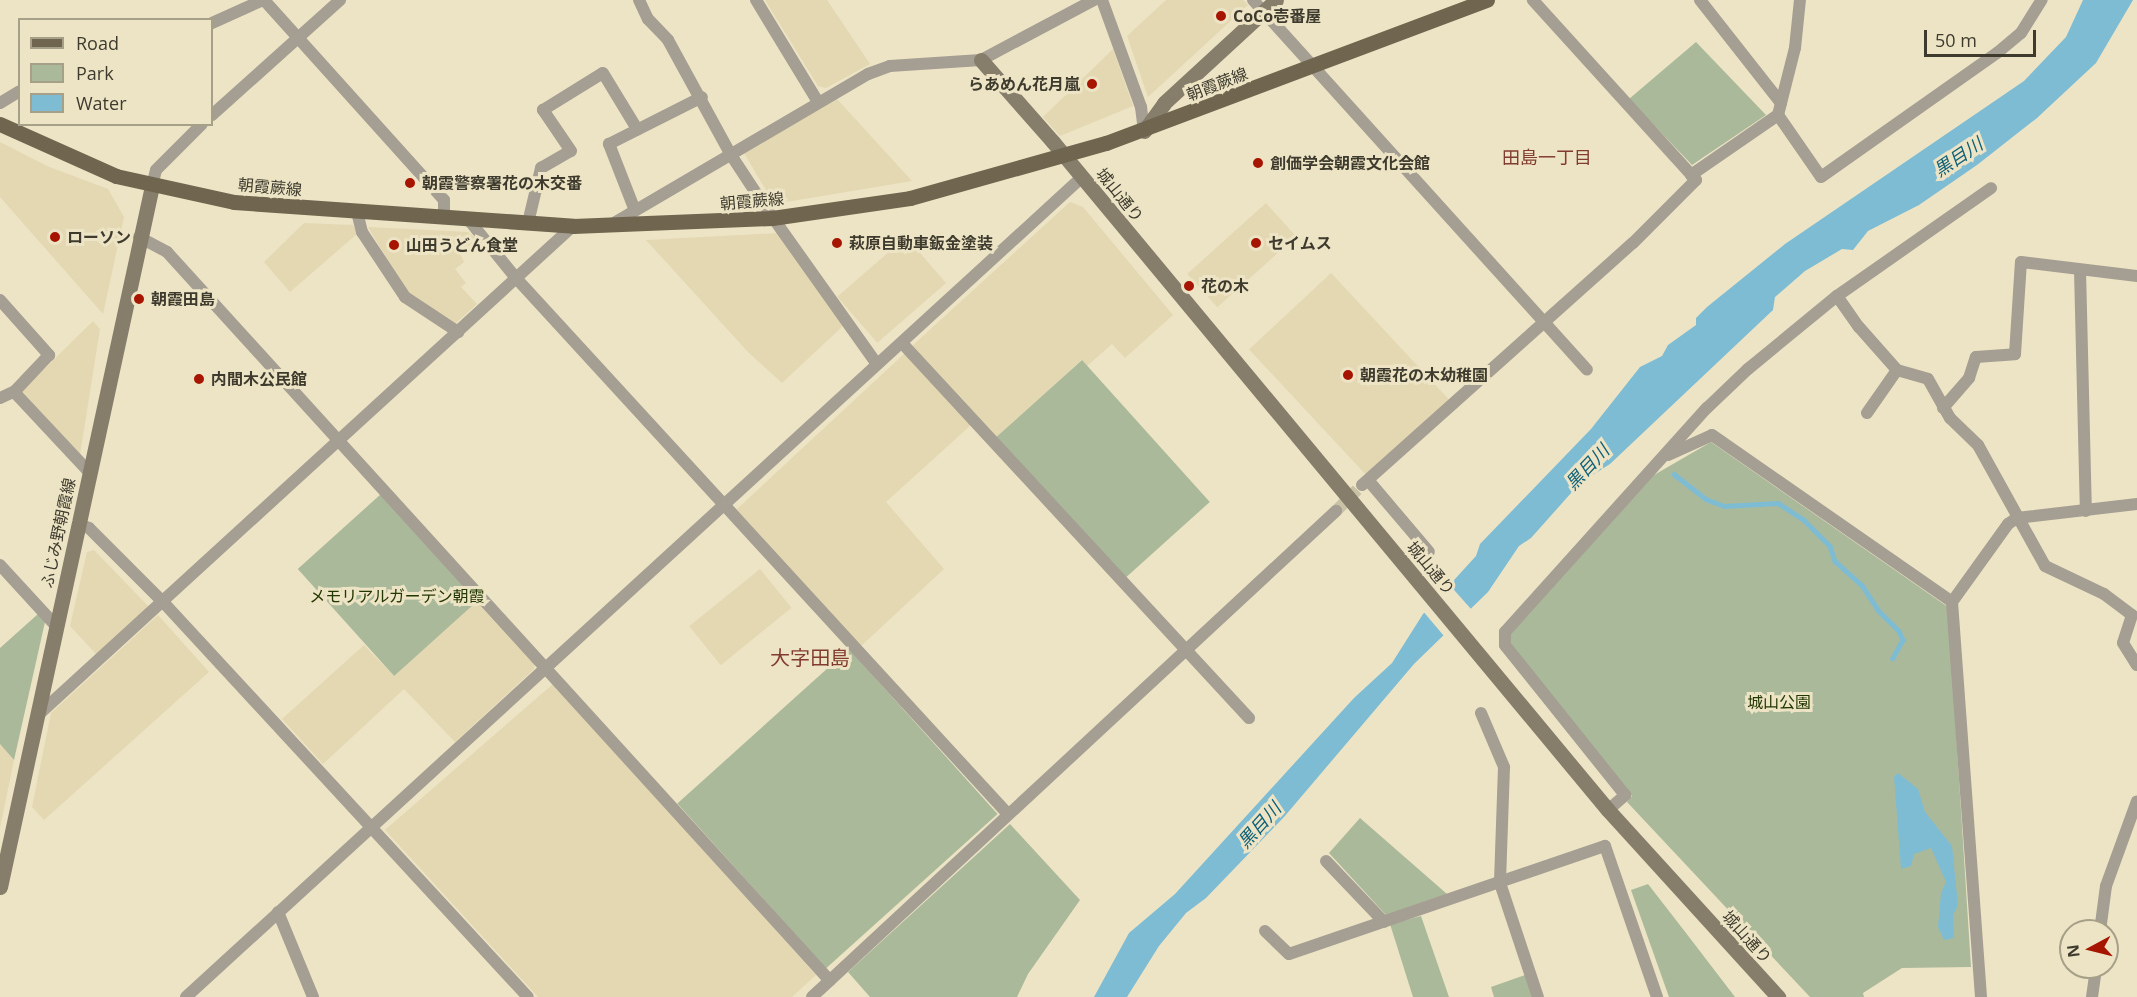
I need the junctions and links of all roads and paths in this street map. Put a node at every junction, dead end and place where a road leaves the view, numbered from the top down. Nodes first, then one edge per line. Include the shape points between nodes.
1 (264, 0) edge
2 (340, 0) edge
3 (639, 0) edge
4 (756, 0) edge
5 (1094, 0) edge
6 (1102, 0) edge
7 (1253, 0) edge
8 (1276, 0) edge
9 (1487, 0) edge
10 (1533, 0) edge
11 (1700, 0) edge
12 (1800, 0) edge
13 (2042, 0) edge
14 (1264, 12) junction
15 (213, 23) edge
16 (298, 38) junction
17 (981, 60) junction
18 (1311, 68) junction
19 (18, 92) edge
20 (702, 97) junction
21 (818, 102) junction
22 (0, 103) edge
23 (1780, 109) junction
24 (213, 114) edge
25 (0, 124) edge
26 (200, 126) edge
27 (637, 129) junction
28 (1144, 130) junction
29 (731, 155) junction
30 (1065, 156) junction
31 (1691, 175) junction
32 (1082, 177) junction
33 (152, 186) junction
34 (1991, 188) dead end
35 (634, 208) junction
36 (357, 212) junction
37 (444, 218) junction
38 (772, 218) junction
39 (468, 219) junction
40 (528, 223) junction
41 (573, 226) junction
42 (608, 226) junction
43 (139, 237) junction
44 (2080, 270) junction
45 (2137, 276) edge
46 (516, 278) junction
47 (1837, 296) junction
48 (0, 300) edge
49 (1542, 321) junction
50 (458, 332) junction
51 (902, 344) junction
52 (877, 364) junction
53 (1587, 370) dead end
54 (1898, 370) junction
55 (15, 391) junction
56 (0, 398) edge
57 (1943, 408) junction
58 (1866, 413) dead end
59 (341, 442) junction
60 (1662, 458) junction
61 (90, 473) junction
62 (723, 504) junction
63 (2137, 504) edge
64 (1336, 511) tunnel mouth
65 (2086, 511) junction
66 (2017, 518) junction
67 (79, 524) junction
68 (1429, 552) dead end
69 (0, 565) edge
70 (1952, 602) junction
71 (164, 603) junction
72 (57, 627) junction
73 (1185, 652) junction
74 (2137, 665) edge
75 (548, 667) junction
76 (1481, 713) dead end
77 (38, 715) junction
78 (1249, 718) dead end
79 (2137, 801) edge
80 (1608, 810) junction
81 (1008, 813) junction
82 (371, 826) junction
83 (1326, 861) dead end
84 (1500, 883) junction
85 (0, 887) edge
86 (278, 912) junction
87 (2102, 919) edge
88 (1384, 922) junction
89 (1265, 931) dead end
90 (2094, 979) edge
91 (830, 981) junction
92 (186, 997) edge
93 (313, 997) edge
94 (528, 997) edge
95 (812, 997) edge
96 (1538, 997) edge
97 (1657, 997) edge
98 (1778, 997) edge
99 (1981, 997) edge
100 (2092, 997) edge

1 - 15 street
1 - 16 street
2 - 16 street
3 - 20 street
4 - 21 street
5 - 17 street
6 - 28 street via 1141,107
7 - 14 street
8 - 14 street
9 - 18 main road, 朝霞蕨線
10 - 31 street
11 - 23 street
12 - 23 street via 1795,48
13 - 23 street via 2021,33 1997,53 1821,177
14 - 18 street
14 - 28 street via 1164,103
16 - 24 street
16 - 37 street via 444,200
17 - 21 street via 890,66
17 - 30 street, 城山通り
18 - 28 main road, 朝霞蕨線
18 - 49 street
19 - 22 street
20 - 27 street
20 - 29 street
21 - 29 street
23 - 31 street
25 - 33 main road, 朝霞蕨線 via 55,152
26 - 33 street via 156,170
27 - 35 street via 609,144
27 - 40 street via 603,73 543,110 571,151 541,168
28 - 30 main road, 朝霞蕨線
29 - 35 street
29 - 38 street
30 - 32 street, 城山通り
30 - 38 main road, 朝霞蕨線 via 910,198
31 - 49 street via 1696,180 1641,235
32 - 51 street
32 - 80 street, 城山通り
33 - 36 main road, 朝霞蕨線 via 234,202
33 - 43 street, ふじみ野朝霞線
34 - 47 street
35 - 42 street
36 - 37 main road, 朝霞蕨線
36 - 50 street via 362,232 405,297
37 - 39 main road, 朝霞蕨線
38 - 42 main road, 朝霞蕨線
38 - 52 street
39 - 40 main road, 朝霞蕨線
39 - 46 street
40 - 41 main road, 朝霞蕨線
41 - 42 main road, 朝霞蕨線
41 - 46 street
43 - 59 street via 167,252
43 - 61 street, ふじみ野朝霞線
44 - 45 street
44 - 57 street via 2021,262 2015,354 1976,357 1969,378
44 - 65 street
46 - 50 street
46 - 62 street
47 - 54 street
47 - 60 street via 1723,392
48 - 55 street via 49,356
49 - 53 street
49 - 68 street via 1365,482
50 - 59 street
51 - 52 street
51 - 73 street
52 - 62 street
54 - 57 street via 1928,379
54 - 58 street
55 - 56 street
55 - 61 street
57 - 66 street via 1978,445
59 - 71 street
59 - 75 street
60 - 70 street via 1712,435
60 - 80 street via 1505,632 1505,645 1625,795
61 - 67 street, ふじみ野朝霞線
62 - 75 street
62 - 81 street
63 - 65 street
64 - 73 street
65 - 66 street
66 - 70 street via 2008,524
66 - 74 street via 2045,566 2104,594 2132,615 2123,643
67 - 71 street via 89,528
67 - 72 street, ふじみ野朝霞線
69 - 72 street
70 - 99 street
71 - 77 street
71 - 82 street
72 - 77 street, ふじみ野朝霞線
73 - 78 street
73 - 81 street
75 - 82 street
75 - 91 street
76 - 84 street via 1504,767
77 - 85 street, ふじみ野朝霞線
79 - 87 street via 2106,886
80 - 98 street, 城山通り
81 - 91 street
82 - 86 street
82 - 94 street
83 - 88 street
84 - 88 street
84 - 96 street
84 - 97 street via 1605,846
86 - 92 street
86 - 93 street
88 - 89 street via 1288,954
90 - 100 street
91 - 95 street

